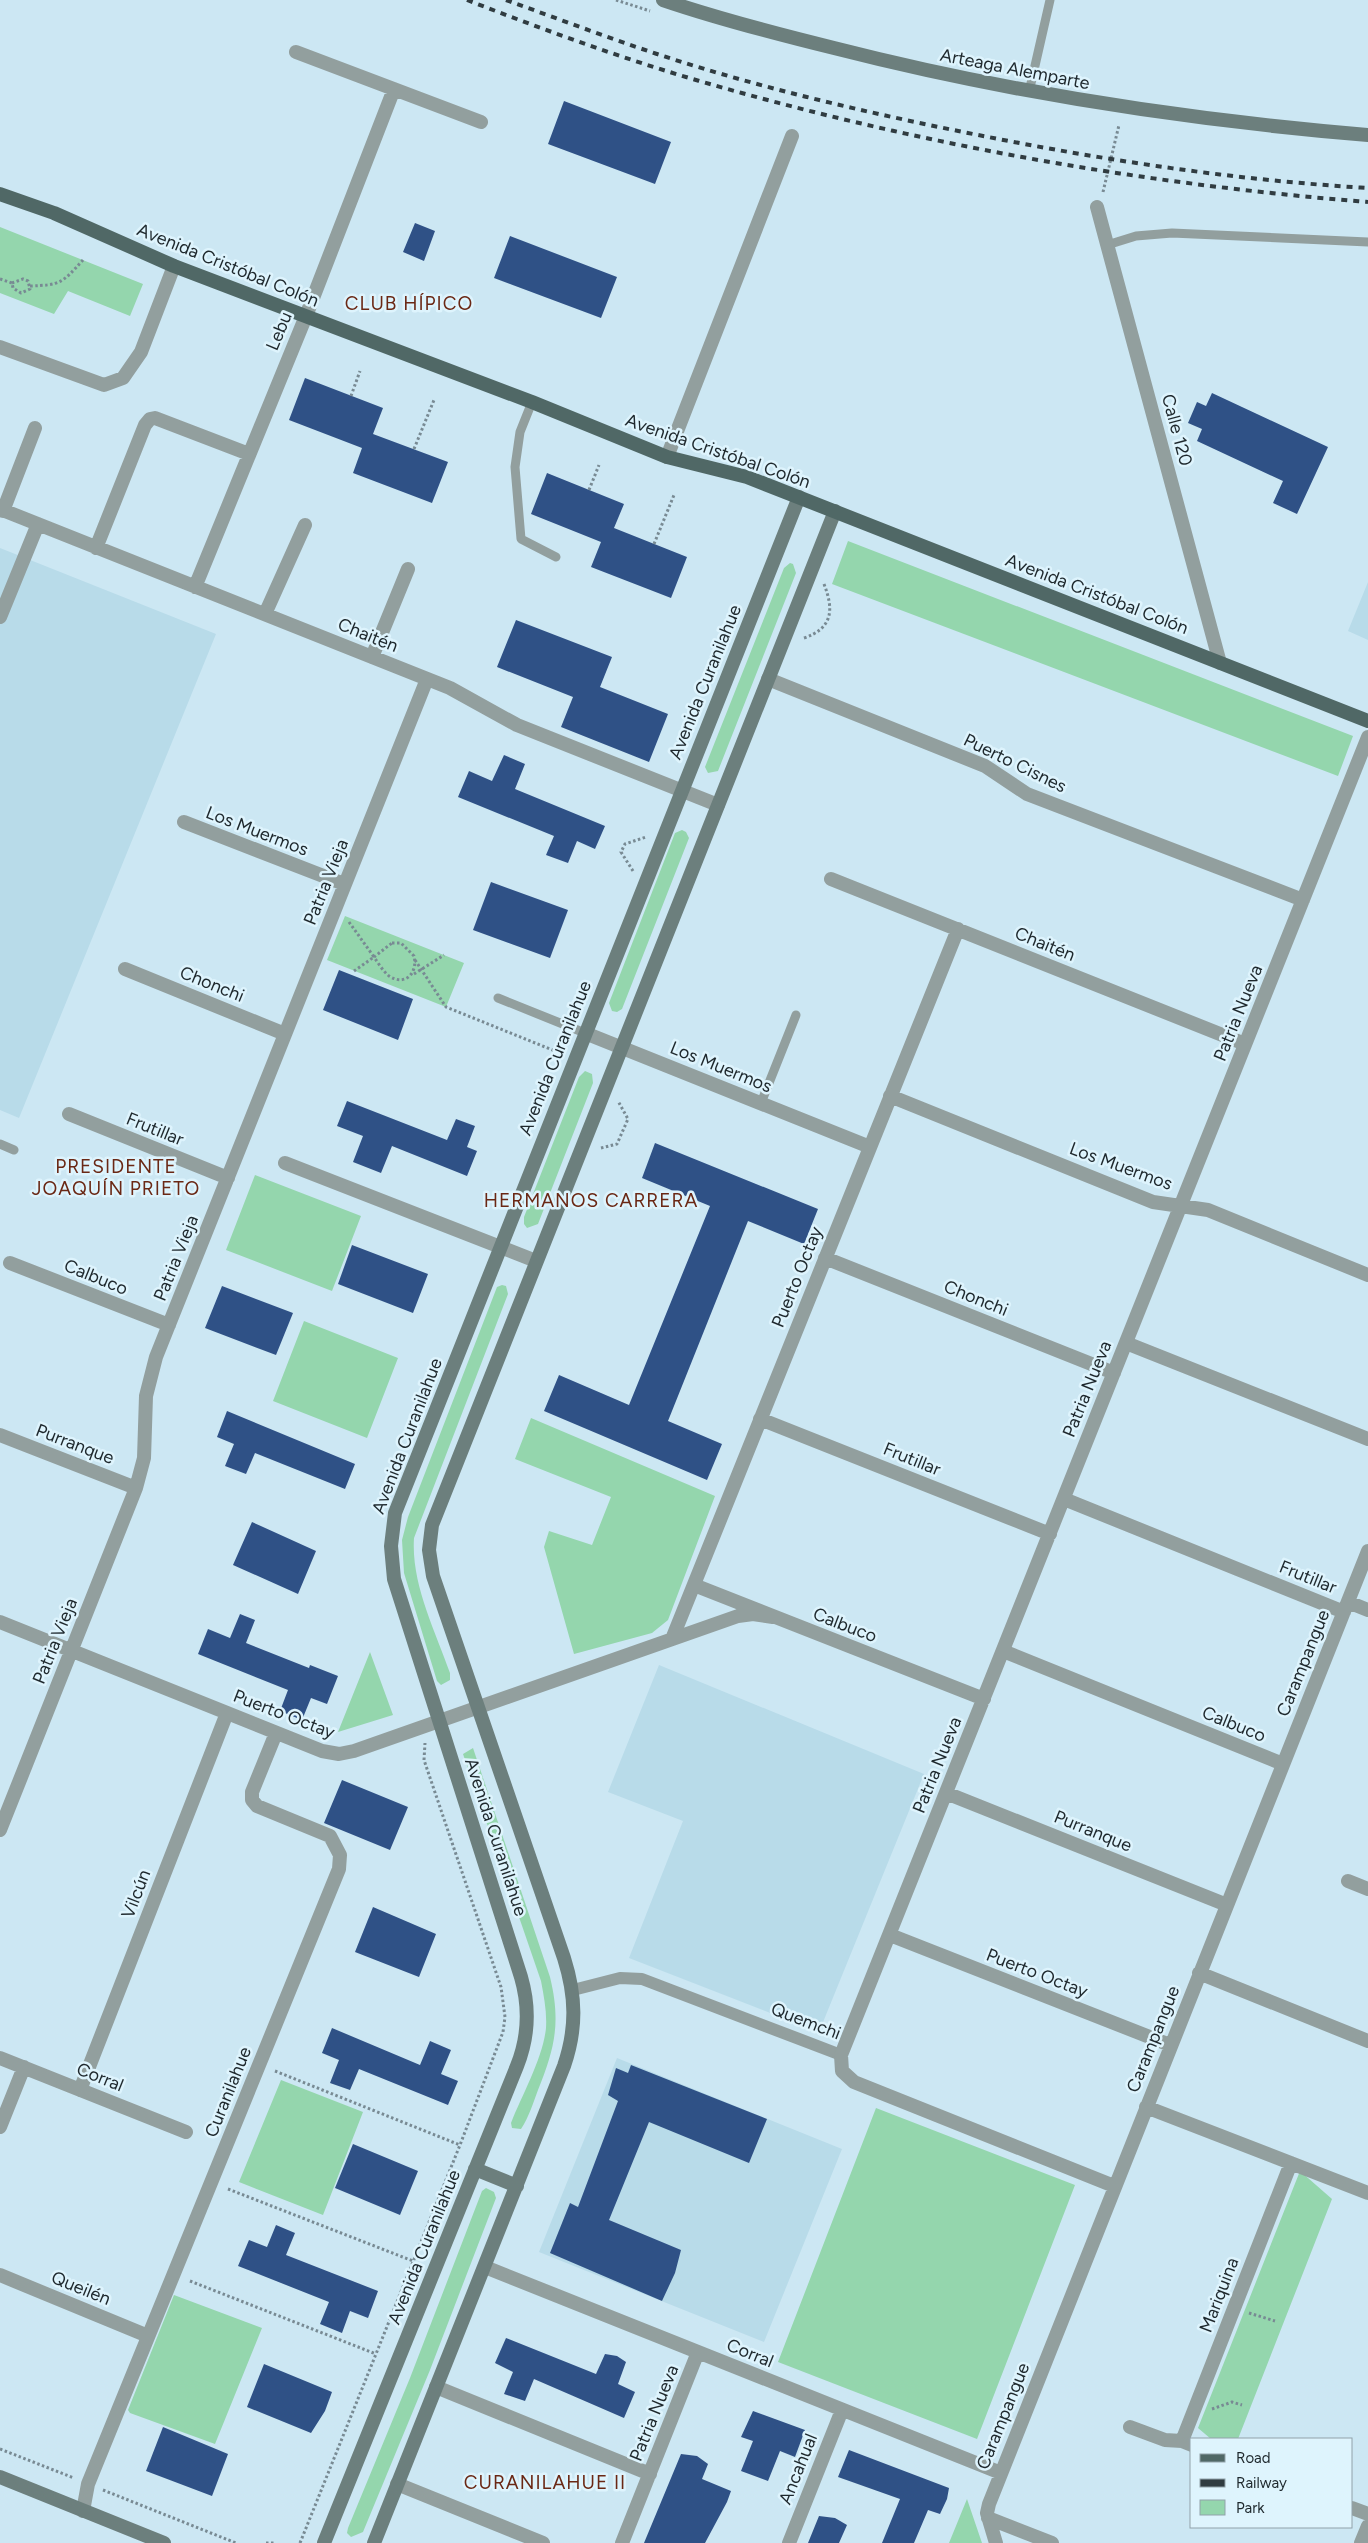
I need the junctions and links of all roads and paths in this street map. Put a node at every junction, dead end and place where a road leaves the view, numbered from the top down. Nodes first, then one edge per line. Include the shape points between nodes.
1 (663, 0) edge
2 (1050, 0) edge
3 (296, 52) dead end
4 (394, 89) junction
5 (1029, 92) junction
6 (481, 122) dead end
7 (1119, 125) dead end
8 (1368, 135) edge
9 (792, 136) dead end
10 (0, 194) edge
11 (1097, 207) joint
12 (1368, 242) edge
13 (1107, 245) junction
14 (83, 260) dead end
15 (174, 266) junction
16 (0, 279) edge
17 (12, 283) junction
18 (30, 286) junction
19 (306, 316) junction
20 (0, 347) edge
21 (360, 371) dead end
22 (351, 396) dead end
23 (434, 400) dead end
24 (532, 402) junction
25 (35, 428) dead end
26 (414, 449) dead end
27 (249, 454) junction
28 (667, 457) junction
29 (599, 465) dead end
30 (589, 490) dead end
31 (674, 495) dead end
32 (799, 497) junction
33 (1, 510) edge
34 (835, 511) junction
35 (38, 524) junction
36 (305, 525) dead end
37 (654, 544) dead end
38 (96, 548) junction
39 (556, 557) dead end
40 (815, 561) junction
41 (408, 569) dead end
42 (194, 586) junction
43 (265, 614) junction
44 (0, 616) edge
45 (782, 645) junction
46 (372, 657) junction
47 (1220, 663) junction
48 (427, 678) junction
49 (768, 679) junction
50 (1368, 721) edge
51 (1368, 737) edge
52 (682, 791) junction
53 (718, 805) junction
54 (184, 822) dead end
55 (832, 879) dead end
56 (344, 884) junction
57 (1303, 900) junction
58 (337, 904) junction
59 (958, 929) junction
60 (444, 955) dead end
61 (374, 957) junction
62 (415, 960) junction
63 (125, 969) dead end
64 (421, 969) junction
65 (354, 971) dead end
66 (411, 975) junction
67 (498, 998) dead end
68 (796, 1015) dead end
69 (585, 1033) junction
70 (285, 1034) junction
71 (1245, 1044) junction
72 (621, 1047) junction
73 (575, 1059) junction
74 (890, 1096) junction
75 (761, 1103) junction
76 (69, 1114) dead end
77 (0, 1144) edge
78 (870, 1146) junction
79 (14, 1150) dead end
80 (285, 1163) dead end
81 (228, 1178) junction
82 (1181, 1206) junction
83 (500, 1247) junction
84 (825, 1258) junction
85 (536, 1261) junction
86 (10, 1263) dead end
87 (1368, 1275) edge
88 (169, 1325) junction
89 (1126, 1342) junction
90 (1114, 1374) junction
91 (760, 1419) junction
92 (0, 1435) edge
93 (1368, 1440) edge
94 (136, 1488) junction
95 (1064, 1499) junction
96 (1050, 1534) junction
97 (1368, 1551) edge
98 (694, 1585) junction
99 (1346, 1607) junction
100 (1368, 1610) edge
101 (773, 1616) junction
102 (0, 1622) edge
103 (672, 1639) junction
104 (72, 1651) junction
105 (1003, 1651) junction
106 (984, 1699) junction
107 (478, 1707) junction
108 (227, 1713) junction
109 (438, 1721) junction
110 (276, 1732) junction
111 (424, 1760) dead end
112 (1283, 1764) junction
113 (946, 1793) junction
114 (0, 1830) edge
115 (1348, 1881) dead end
116 (1368, 1889) edge
117 (1227, 1904) junction
118 (890, 1935) junction
119 (1199, 1973) junction
120 (573, 1990) junction
121 (1368, 2041) edge
122 (1170, 2045) junction
123 (841, 2055) junction
124 (0, 2058) edge
125 (259, 2065) junction
126 (24, 2067) junction
127 (80, 2090) junction
128 (1146, 2107) junction
129 (0, 2127) edge
130 (186, 2132) dead end
131 (460, 2145) junction
132 (1291, 2163) junction
133 (475, 2169) junction
134 (211, 2182) junction
135 (517, 2186) junction
136 (1114, 2186) junction
137 (1368, 2193) edge
138 (414, 2261) junction
139 (485, 2266) junction
140 (173, 2275) junction
141 (0, 2276) edge
142 (1235, 2307) junction
143 (1275, 2321) dead end
144 (148, 2336) junction
145 (698, 2352) junction
146 (376, 2354) junction
147 (436, 2387) junction
148 (1242, 2406) dead end
149 (1195, 2407) junction
150 (842, 2410) junction
151 (1130, 2427) dead end
152 (1187, 2443) edge
153 (0, 2449) edge
154 (1001, 2473) junction
155 (650, 2474) junction
156 (0, 2478) edge
157 (88, 2484) junction
158 (397, 2484) junction
159 (1353, 2508) edge
160 (83, 2510) junction
161 (1368, 2514) edge
162 (988, 2518) junction
163 (1368, 2526) edge
164 (164, 2543) edge
165 (236, 2543) edge
166 (266, 2543) edge
167 (276, 2543) edge
168 (300, 2543) edge
169 (324, 2543) edge
170 (374, 2543) edge
171 (543, 2543) edge
172 (622, 2543) edge
173 (789, 2543) edge
174 (996, 2543) edge
175 (1052, 2543) edge
176 (1361, 2543) edge

1 - 5 main road, Arteaga Alemparte via 843,51
2 - 5 lane
3 - 4 street
4 - 6 street
4 - 19 street, Lebu
5 - 8 main road, Arteaga Alemparte via 1142,111
7 - 11 path via 1106,185
9 - 28 street
10 - 15 main road, Avenida Cristóbal Colón via 54,213
11 - 13 street, Calle 120
12 - 13 lane via 1172,233 1136,236
13 - 47 street, Calle 120
14 - 18 path via 64,280 54,285
15 - 19 main road, Avenida Cristóbal Colón
15 - 20 street via 141,352 123,378 104,385
16 - 17 path
17 - 18 path via 23,279
17 - 18 path via 21,293 28,292
19 - 24 main road, Avenida Cristóbal Colón
19 - 27 street, Lebu
21 - 22 path
23 - 26 path
24 - 28 main road, Avenida Cristóbal Colón
24 - 39 lane via 520,432 515,467 521,539
25 - 33 street
27 - 38 street via 155,418 150,419
27 - 42 street, Lebu
28 - 32 main road, Avenida Cristóbal Colón via 747,476
29 - 30 path
31 - 37 path
32 - 34 main road, Avenida Cristóbal Colón
32 - 52 main road, Avenida Curanilahue
33 - 35 street, Chaitén
34 - 40 main road, Avenida Curanilahue
34 - 47 main road, Avenida Cristóbal Colón
35 - 38 street, Chaitén
35 - 44 street
36 - 43 street
38 - 42 street, Chaitén
40 - 45 main road, Avenida Curanilahue
40 - 45 path via 830,605 827,623 818,632
41 - 46 street
42 - 43 street, Chaitén
43 - 46 street, Chaitén
45 - 49 main road, Avenida Curanilahue
46 - 48 street, Chaitén
47 - 50 main road, Avenida Cristóbal Colón
48 - 52 street, Chaitén via 463,694 517,726
48 - 56 street, Patria Vieja
49 - 53 main road, Avenida Curanilahue
49 - 57 street, Puerto Cisnes via 985,766 1028,794
51 - 57 street, Patria Nueva
52 - 53 street, Chaitén
52 - 69 main road, Avenida Curanilahue
53 - 72 main road, Avenida Curanilahue
54 - 56 street, Los Muermos
55 - 59 street, Chaitén
56 - 58 street, Patria Vieja
57 - 71 street, Patria Nueva
58 - 61 path
58 - 70 street, Patria Vieja
59 - 71 street, Chaitén
59 - 74 street, Puerto Octay
60 - 64 path
61 - 62 path via 392,943 401,943 412,952
61 - 65 path
61 - 66 path via 391,977 401,980
62 - 64 path
62 - 66 path via 416,969
63 - 70 street, Chonchi
64 - 66 path
64 - 73 path via 446,1008
67 - 69 lane
68 - 75 lane
69 - 72 street, Los Muermos
69 - 73 main road, Avenida Curanilahue
70 - 81 street, Patria Vieja
71 - 82 street, Patria Nueva
72 - 75 street, Los Muermos
72 - 85 main road, Avenida Curanilahue
73 - 83 main road, Avenida Curanilahue
74 - 78 street, Puerto Octay
74 - 82 street, Los Muermos via 1153,1202
75 - 78 street, Los Muermos
76 - 81 street, Frutillar
77 - 79 lane
78 - 84 street, Puerto Octay
80 - 83 street
81 - 88 street, Patria Vieja
82 - 87 street, Los Muermos via 1208,1210
82 - 89 street, Patria Nueva
83 - 85 street
83 - 109 main road, Avenida Curanilahue via 400,1498 392,1529 394,1579
84 - 90 street, Chonchi
84 - 91 street, Puerto Octay
85 - 107 main road, Avenida Curanilahue via 440,1499 430,1537 433,1576
86 - 88 street, Calbuco
88 - 94 street, Patria Vieja via 156,1357 146,1396 144,1458
89 - 90 street, Patria Nueva
89 - 93 street
90 - 95 street, Patria Nueva
91 - 96 street, Frutillar
91 - 98 street, Puerto Octay
92 - 94 street, Purranque
94 - 104 street, Patria Vieja
95 - 96 street, Patria Nueva
95 - 99 street, Frutillar
96 - 105 street, Patria Nueva
97 - 99 street, Carampangue
98 - 101 street, Calbuco
98 - 103 street, Puerto Octay
99 - 100 street, Frutillar
99 - 112 street, Carampangue
101 - 103 street, Puerto Octay via 745,1614
101 - 106 street, Calbuco
102 - 104 street, Puerto Octay
103 - 107 street, Puerto Octay
104 - 108 street, Puerto Octay
104 - 114 street, Patria Vieja
105 - 106 street, Patria Nueva
105 - 112 street, Calbuco
106 - 113 street, Patria Nueva
107 - 109 street, Puerto Octay
107 - 120 main road, Avenida Curanilahue
108 - 110 street, Puerto Octay
108 - 127 street, Vilcún
109 - 110 street, Puerto Octay via 339,1754 322,1751
109 - 133 main road, Avenida Curanilahue via 528,2006 523,2052
110 - 125 street, Curanilahue via 252,1792 252,1800 257,1806 326,1834 334,1842 340,1860
111 - 131 path via 504,2002 505,2017 498,2046
112 - 117 street, Carampangue
113 - 117 street, Purranque
113 - 118 street, Patria Nueva
115 - 116 street
117 - 119 street, Carampangue
118 - 122 street, Puerto Octay
118 - 123 street, Patria Nueva
119 - 121 street
119 - 122 street, Carampangue
120 - 123 street, Quemchi via 620,1978 642,1979
120 - 135 main road, Avenida Curanilahue via 575,2020 570,2049
122 - 128 street, Carampangue
123 - 136 street, Quemchi via 842,2071 854,2082
124 - 126 street, Corral
125 - 131 path
125 - 134 street, Curanilahue
126 - 127 street, Corral
126 - 129 street
127 - 130 street, Corral
128 - 132 street
128 - 136 street, Carampangue
131 - 138 path
132 - 137 street
132 - 142 street, Mariquina
133 - 135 main road
133 - 169 main road, Avenida Curanilahue
134 - 138 path
134 - 140 street, Curanilahue
135 - 139 main road, Avenida Curanilahue
136 - 154 street, Carampangue
138 - 146 path
139 - 145 street, Corral
139 - 147 main road, Avenida Curanilahue
140 - 144 street, Curanilahue
140 - 146 path
141 - 144 street, Queilén
142 - 143 path
142 - 149 street, Mariquina
144 - 157 street, Curanilahue
145 - 150 street, Corral
145 - 155 street, Patria Nueva
146 - 168 path
147 - 155 street
147 - 158 main road, Avenida Curanilahue
148 - 149 path via 1232,2402 1203,2411
149 - 152 street, Mariquina
150 - 154 street, Corral
150 - 173 street, Ancahual
151 - 152 street via 1166,2440
153 - 157 path
154 - 162 street, Carampangue via 987,2509
155 - 172 street, Patria Nueva
156 - 160 main road
157 - 160 street, Curanilahue
157 - 165 path
158 - 170 main road, Avenida Curanilahue
158 - 171 street
159 - 161 street
160 - 164 main road
162 - 174 street, Carampangue
162 - 175 street
163 - 176 street
166 - 167 path

